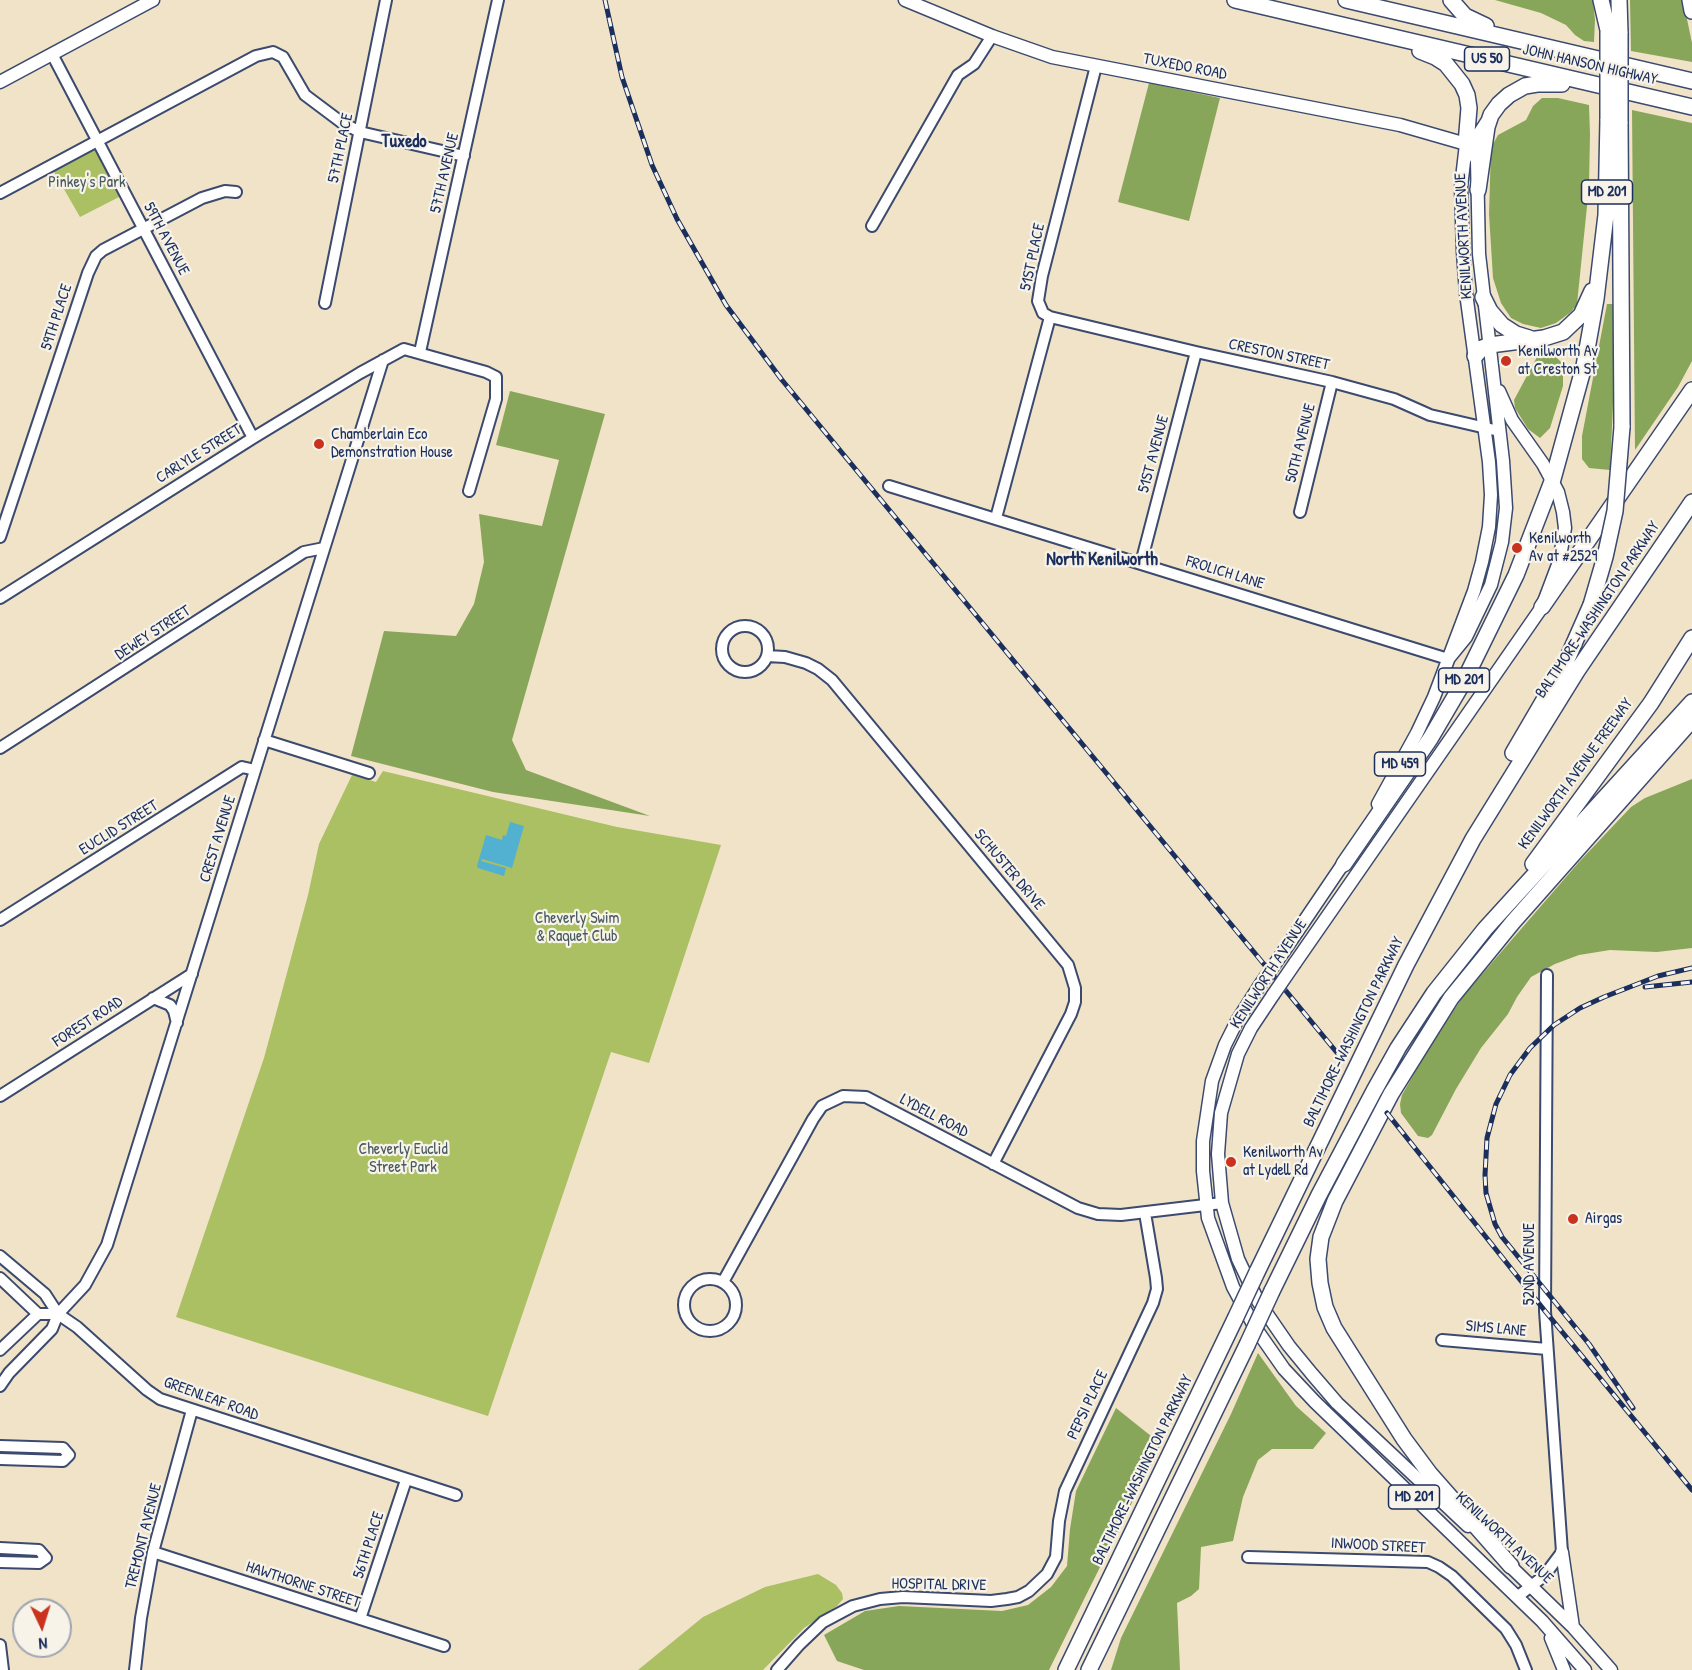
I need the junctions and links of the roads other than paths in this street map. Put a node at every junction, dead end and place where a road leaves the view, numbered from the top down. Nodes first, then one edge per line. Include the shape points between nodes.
1 (386, 0) edge
2 (498, 0) edge
3 (905, 0) edge
4 (1234, 0) edge
5 (1346, 0) edge
6 (1451, 0) edge
7 (1601, 0) edge
8 (1609, 0) edge
9 (1619, 0) edge
10 (1690, 0) edge
11 (149, 2) edge
12 (1692, 11) edge
13 (1361, 30) junction
14 (1614, 32) junction
15 (992, 36) junction
16 (1534, 44) junction
17 (52, 54) junction
18 (1096, 66) junction
19 (1692, 79) edge
20 (0, 82) edge
21 (1612, 89) junction
22 (1692, 108) edge
23 (1614, 120) junction
24 (1489, 121) junction
25 (360, 132) junction
26 (98, 142) junction
27 (1466, 144) junction
28 (464, 156) junction
29 (1478, 190) junction
30 (236, 192) dead end
31 (0, 193) edge
32 (872, 226) dead end
33 (144, 229) junction
34 (1601, 266) junction
35 (1483, 297) junction
36 (325, 303) dead end
37 (1050, 317) junction
38 (1544, 338) junction
39 (1490, 345) junction
40 (420, 352) junction
41 (1196, 352) junction
42 (1475, 356) junction
43 (383, 360) junction
44 (1493, 373) junction
45 (1332, 382) junction
46 (1692, 390) edge
47 (1485, 428) junction
48 (1499, 431) junction
49 (253, 438) junction
50 (1533, 451) junction
51 (1553, 479) junction
52 (889, 486) dead end
53 (469, 491) dead end
54 (1692, 502) edge
55 (1300, 512) dead end
56 (996, 518) junction
57 (0, 537) edge
58 (324, 548) junction
59 (1141, 563) junction
60 (0, 598) edge
61 (1542, 607) junction
62 (1692, 638) edge
63 (767, 656) junction
64 (1448, 659) junction
65 (1692, 702) edge
66 (1692, 720) edge
67 (264, 740) junction
68 (0, 748) edge
69 (255, 770) junction
70 (369, 773) dead end
71 (1473, 839) junction
72 (1344, 864) junction
73 (0, 920) edge
74 (1485, 929) junction
75 (192, 974) junction
76 (1547, 975) dead end
77 (153, 998) junction
78 (177, 1023) junction
79 (0, 1096) edge
80 (993, 1164) junction
81 (1222, 1203) junction
82 (1205, 1205) junction
83 (1144, 1213) junction
84 (0, 1256) edge
85 (0, 1278) edge
86 (723, 1281) junction
87 (38, 1314) junction
88 (58, 1314) junction
89 (1442, 1340) dead end
90 (1547, 1349) junction
91 (0, 1350) edge
92 (0, 1386) edge
93 (192, 1410) junction
94 (0, 1446) edge
95 (0, 1459) edge
96 (406, 1480) junction
97 (456, 1495) dead end
98 (0, 1548) edge
99 (153, 1552) junction
100 (1562, 1552) junction
101 (1248, 1557) dead end
102 (0, 1562) edge
103 (1511, 1566) junction
104 (1532, 1586) junction
105 (1018, 1597) joint
106 (1517, 1597) junction
107 (360, 1619) junction
108 (1542, 1621) junction
109 (1573, 1627) junction
110 (0, 1645) edge
111 (444, 1646) dead end
112 (3, 1670) edge
113 (135, 1670) edge
114 (777, 1670) edge
115 (1065, 1670) edge
116 (1089, 1670) edge
117 (1526, 1670) edge
118 (1564, 1670) edge
119 (1585, 1670) edge
120 (1611, 1670) edge

1 - 25 street, 57TH PLACE
2 - 28 street, 57TH AVENUE
3 - 15 main road, TUXEDO ROAD
4 - 13 highway, JOHN HANSON HIGHWAY / US 50
5 - 16 highway, JOHN HANSON HIGHWAY / US 50
6 - 16 highway via 1471,19
7 - 14 highway
8 - 14 highway
9 - 14 highway
10 - 12 highway
11 - 17 main road
13 - 21 highway, JOHN HANSON HIGHWAY / US 50
13 - 27 highway via 1435,57 1454,71 1469,101
14 - 23 highway, bridge
15 - 18 main road, TUXEDO ROAD via 1042,54
15 - 32 street via 974,64 958,75
16 - 19 highway, JOHN HANSON HIGHWAY / US 50
17 - 20 main road
17 - 26 street, 59TH AVENUE
18 - 27 main road, TUXEDO ROAD via 1389,123
18 - 37 street, 51ST PLACE via 1039,290 1040,308
21 - 22 highway, JOHN HANSON HIGHWAY / US 50
21 - 24 highway via 1552,83 1531,85 1504,99
23 - 34 highway, MD 201
23 - 71 highway, bridge via 1622,428 1615,511 1591,605 1565,664 1506,765
24 - 27 highway via 1480,135
24 - 29 highway
25 - 26 street via 312,102 284,57 273,52 256,56
25 - 28 street
25 - 36 street, 57TH PLACE
26 - 31 street
26 - 33 street, 59TH AVENUE
27 - 29 main road, KENILWORTH AVENUE / MD 459 via 1477,161
27 - 42 main road, KENILWORTH AVENUE / MD 459 via 1461,187 1462,234
28 - 40 street, 57TH AVENUE
29 - 35 main road, KENILWORTH AVENUE / MD 459
30 - 33 street, 59TH PLACE via 202,198
33 - 49 street, 59TH AVENUE
33 - 57 street, 59TH PLACE via 101,251 91,265
34 - 38 highway via 1578,318 1563,332
34 - 51 highway, MD 201 via 1584,366
35 - 38 highway via 1507,328 1522,336
35 - 39 main road, KENILWORTH AVENUE / MD 459
37 - 41 street, CRESTON STREET
37 - 56 street
38 - 39 highway
39 - 42 highway
39 - 44 main road, KENILWORTH AVENUE / MD 459
40 - 43 street, CARLYLE STREET via 404,349
40 - 53 street via 496,377 492,416
41 - 45 street, CRESTON STREET
41 - 59 street, 51ST AVENUE
42 - 47 main road, KENILWORTH AVENUE / MD 459
43 - 49 street, CARLYLE STREET
43 - 58 street, CREST AVENUE
44 - 48 main road, KENILWORTH AVENUE / MD 459
44 - 50 main road, KENILWORTH AVENUE via 1512,420
45 - 47 street, CRESTON STREET via 1394,399 1430,415
45 - 55 street, 50TH AVENUE
46 - 61 highway, MD 201
47 - 48 street, CRESTON STREET
47 - 64 main road, KENILWORTH AVENUE / MD 459 via 1491,486 1488,537 1476,584
48 - 50 main road
48 - 64 main road, KENILWORTH AVENUE / MD 459 via 1506,495 1500,553 1478,615
49 - 60 street, CARLYLE STREET
50 - 51 main road, KENILWORTH AVENUE
51 - 61 main road, KENILWORTH AVENUE via 1562,506 1564,536
51 - 72 highway, MD 201 via 1512,583 1464,681 1430,739
52 - 56 street, FROLICH LANE
54 - 71 highway, BALTIMORE-WASHINGTON PARKWAY via 1577,671
56 - 59 street, FROLICH LANE
58 - 67 street, CREST AVENUE
58 - 68 street, DEWEY STREET via 304,552
59 - 64 street, FROLICH LANE
61 - 81 main road, KENILWORTH AVENUE / MD 201, bridge via 1251,1028 1238,1054 1223,1104 1218,1154
62 - 74 highway, KENILWORTH AVENUE FREEWAY via 1651,703
63 - 63 street via 767,642 755,628 737,627 723,640 722,654 735,670 756,669
63 - 80 street, SCHUSTER DRIVE via 806,663 832,680 1068,964 1075,988 1071,1014
64 - 72 main road, KENILWORTH AVENUE / MD 459 via 1417,733
65 - 74 highway
66 - 103 highway via 1451,998 1386,1103 1335,1201 1321,1237 1320,1283 1334,1328 1430,1474
67 - 69 street, CREST AVENUE
67 - 70 street
69 - 73 street, EUCLID STREET via 242,767
69 - 75 street, CREST AVENUE
71 - 115 highway, BALTIMORE-WASHINGTON PARKWAY, bridge via 1406,965
72 - 82 main road, KENILWORTH AVENUE / MD 201, bridge via 1236,1021 1225,1045 1212,1081 1203,1141
74 - 116 highway, bridge via 1429,1000 1390,1062 1319,1196
75 - 77 street, FOREST ROAD
75 - 78 street, CREST AVENUE
76 - 90 street, 52ND AVENUE via 1544,1263
77 - 78 street via 170,1005
77 - 79 street, FOREST ROAD
78 - 88 street, CREST AVENUE via 107,1245 85,1285
80 - 83 street, LYDELL ROAD via 1078,1209 1098,1214
80 - 86 street, LYDELL ROAD via 866,1097 853,1095 833,1100 822,1106 813,1119
81 - 82 street, LYDELL ROAD
81 - 103 main road, KENILWORTH AVENUE / MD 201 via 1246,1279 1289,1346 1337,1403
82 - 83 street, LYDELL ROAD
82 - 106 main road, KENILWORTH AVENUE / MD 201 via 1233,1287 1284,1369
83 - 105 street, PEPSI PLACE via 1156,1278 1153,1304 1065,1491 1052,1567 1040,1582
84 - 88 street, GREENLEAF ROAD via 45,1294
85 - 87 street
86 - 86 street via 700,1280 688,1290 684,1305 694,1326 717,1330 730,1322 736,1300
87 - 88 street
87 - 91 street
88 - 92 street, CREST AVENUE via 52,1329
88 - 93 street, GREENLEAF ROAD via 147,1390
89 - 90 street, SIMS LANE
90 - 100 street, 52ND AVENUE
93 - 96 street, GREENLEAF ROAD
93 - 99 street, TREMONT AVENUE
94 - 95 street via 63,1448 69,1455 63,1461
96 - 97 street, GREENLEAF ROAD
96 - 107 street, 56TH PLACE
98 - 102 street via 39,1550 46,1558 39,1563
99 - 107 street, HAWTHORNE STREET
99 - 113 street, TREMONT AVENUE
100 - 104 street
100 - 109 main road
101 - 117 street, INWOOD STREET via 1428,1562 1452,1576 1506,1629
103 - 104 main road, KENILWORTH AVENUE / MD 201
104 - 106 street
104 - 109 main road, KENILWORTH AVENUE / MD 201
105 - 114 street, HOSPITAL DRIVE via 991,1601 903,1597 853,1606 817,1628
106 - 108 main road, KENILWORTH AVENUE / MD 201
107 - 111 street, HAWTHORNE STREET
108 - 118 main road
108 - 119 main road, KENILWORTH AVENUE / MD 201
109 - 120 main road, KENILWORTH AVENUE / MD 201
110 - 112 street

